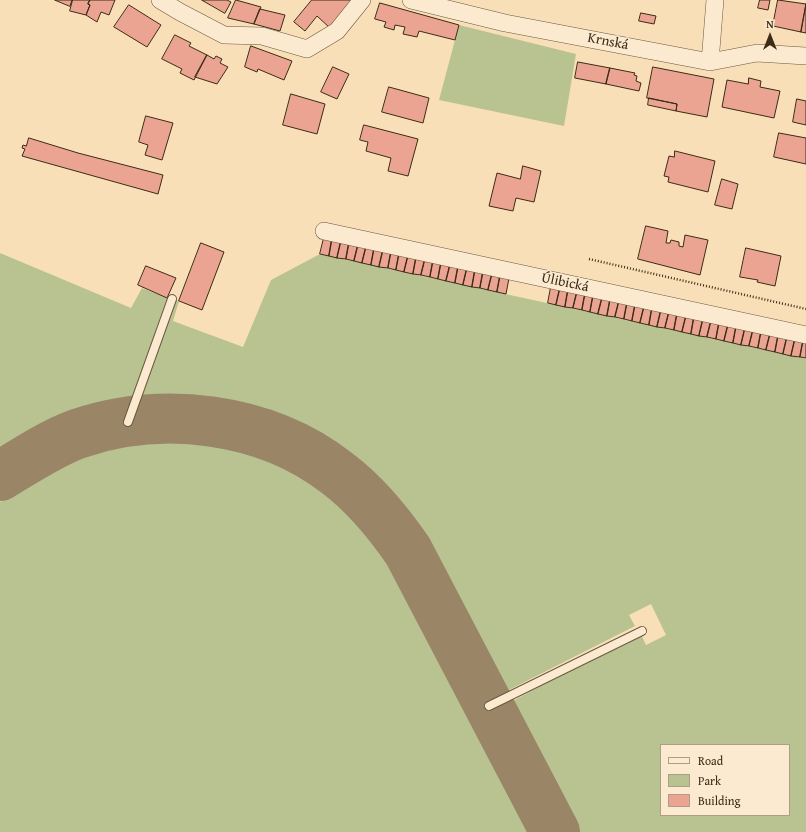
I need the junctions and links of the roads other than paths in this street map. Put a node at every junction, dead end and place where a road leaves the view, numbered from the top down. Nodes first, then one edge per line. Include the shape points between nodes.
1 (160, 0) edge
2 (362, 0) edge
3 (411, 0) edge
4 (715, 0) edge
5 (806, 56) edge
6 (710, 62) junction
7 (324, 231) dead end
8 (172, 299) dead end
9 (806, 334) edge
10 (128, 422) dead end
11 (642, 631) dead end
12 (489, 706) dead end

1 - 2 street via 224,35 262,36 307,49 337,31
3 - 6 street, Krnská via 505,22
4 - 6 street
5 - 6 street, Krnská via 757,53
7 - 9 street, Úlibická
8 - 10 lane
11 - 12 lane

